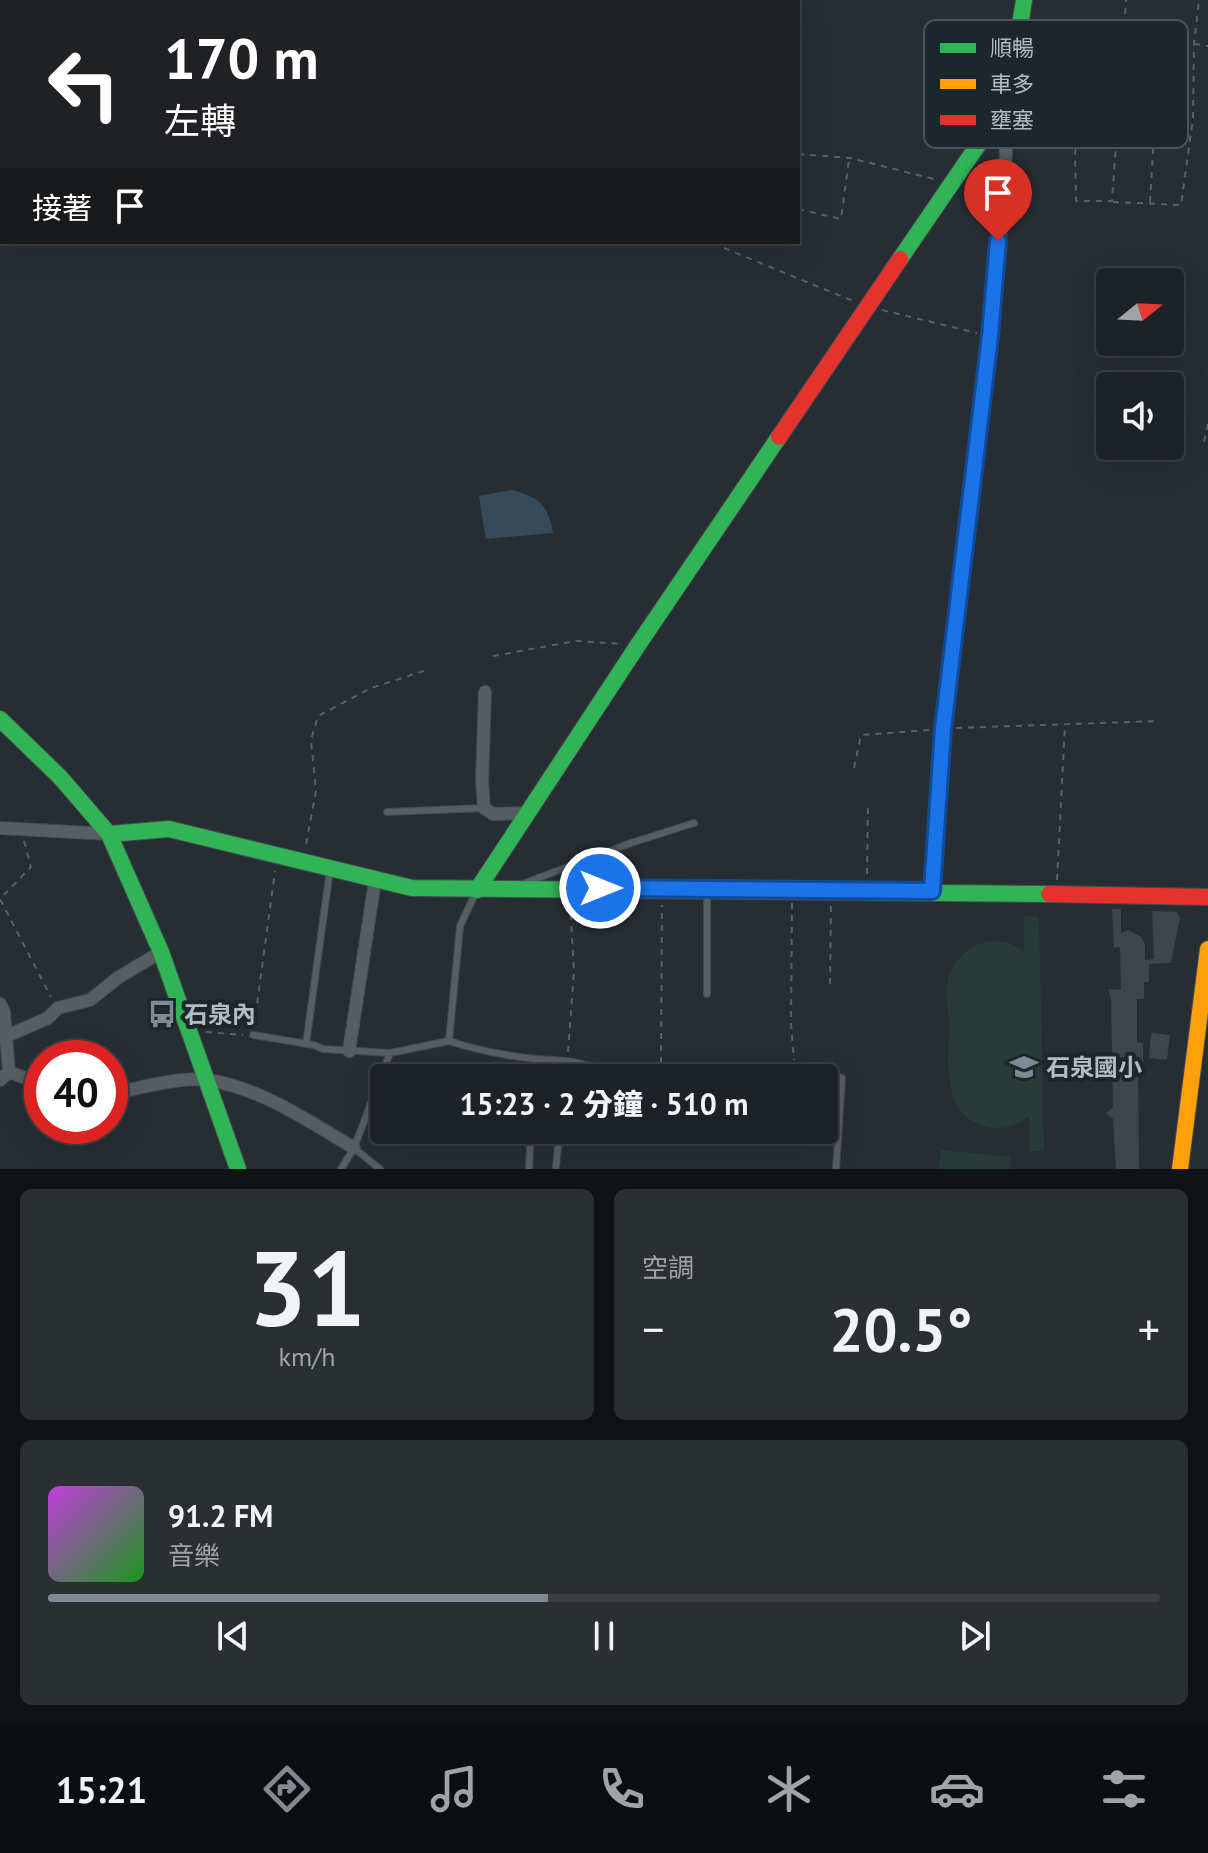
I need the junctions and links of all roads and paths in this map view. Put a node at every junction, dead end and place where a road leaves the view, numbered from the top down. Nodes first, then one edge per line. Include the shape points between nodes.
1 (1024, 0) edge
2 (1126, 0) edge
3 (1199, 0) edge
4 (1020, 20) edge
5 (1125, 20) edge
6 (1194, 44) junction
7 (1208, 46) edge
8 (976, 148) edge
9 (1006, 148) edge
10 (1075, 148) edge
11 (1116, 148) edge
12 (1153, 148) edge
13 (800, 154) edge
14 (850, 158) junction
15 (951, 184) junction
16 (1112, 201) junction
17 (1150, 204) junction
18 (800, 209) edge
19 (724, 248) dead end
20 (868, 307) junction
21 (990, 336) junction
22 (1208, 424) edge
23 (1208, 445) edge
24 (638, 645) junction
25 (493, 656) dead end
26 (427, 670) dead end
27 (485, 692) dead end
28 (0, 719) edge
29 (1159, 721) dead end
30 (1065, 724) junction
31 (943, 729) junction
32 (854, 768) dead end
33 (868, 803) dead end
34 (484, 808) junction
35 (387, 812) dead end
36 (528, 813) junction
37 (694, 823) dead end
38 (0, 828) edge
39 (20, 828) junction
40 (109, 834) junction
41 (278, 854) junction
42 (303, 861) junction
43 (330, 869) junction
44 (375, 881) junction
45 (569, 888) junction
46 (511, 889) junction
47 (662, 889) junction
48 (707, 889) junction
49 (477, 890) junction
50 (792, 890) junction
51 (831, 890) junction
52 (867, 891) junction
53 (932, 891) junction
54 (1056, 894) junction
55 (1208, 897) edge
56 (1208, 949) edge
57 (161, 952) junction
58 (830, 984) dead end
59 (707, 994) dead end
60 (0, 1004) edge
61 (58, 1008) junction
62 (189, 1031) junction
63 (253, 1035) junction
64 (3, 1038) edge
65 (449, 1041) junction
66 (306, 1044) junction
67 (349, 1051) junction
68 (390, 1053) junction
69 (535, 1059) junction
70 (566, 1061) junction
71 (535, 1064) edge
72 (566, 1064) edge
73 (594, 1064) edge
74 (661, 1064) edge
75 (795, 1064) edge
76 (4, 1076) edge
77 (838, 1077) edge
78 (24, 1080) edge
79 (205, 1080) junction
80 (128, 1090) edge
81 (838, 1139) edge
82 (530, 1144) edge
83 (558, 1144) edge
84 (838, 1144) edge
85 (354, 1148) junction
86 (556, 1166) dead end
87 (238, 1169) edge
88 (341, 1169) edge
89 (380, 1169) edge
90 (529, 1169) edge
91 (836, 1169) edge
92 (1180, 1169) edge

1 - 4 street
2 - 5 path
3 - 6 path
6 - 7 path
6 - 17 path via 1193,118 1181,205
8 - 15 street
9 - 21 street
10 - 16 path via 1076,201
11 - 16 path
12 - 17 path
13 - 14 path
14 - 15 path
14 - 18 path via 841,219
15 - 20 street
16 - 17 path
19 - 20 path
20 - 21 path
20 - 24 street
21 - 31 street
22 - 23 path
24 - 25 path via 576,641
24 - 36 street
26 - 42 path via 371,688 318,716 311,740 316,791
27 - 34 street
28 - 40 street
29 - 30 path
30 - 31 path
30 - 54 path
31 - 32 path via 861,735
31 - 53 street
33 - 52 path
34 - 35 lane
34 - 36 street via 493,814
36 - 49 street
37 - 46 lane
38 - 39 street
39 - 40 street
39 - 61 path via 31,867 0,899
40 - 41 street via 169,829
40 - 57 street
41 - 42 street
41 - 63 path
42 - 43 street
43 - 44 street
43 - 66 lane
44 - 49 street
44 - 67 street
45 - 46 street
45 - 47 street
45 - 70 path via 574,971
46 - 49 street
47 - 48 street
47 - 74 path
48 - 50 street
48 - 59 lane
49 - 65 lane via 460,926
50 - 51 street
50 - 75 path
51 - 52 street
51 - 58 path
52 - 53 street
53 - 54 street
54 - 55 street
56 - 92 street
57 - 61 street via 90,1000
57 - 62 street
60 - 64 street
61 - 64 street
62 - 63 path
62 - 79 street
63 - 66 lane
64 - 76 street
65 - 68 lane
65 - 69 lane
66 - 67 lane
67 - 68 lane
68 - 85 lane
69 - 70 lane
69 - 71 lane
70 - 72 lane
70 - 73 lane
76 - 78 street
77 - 81 lane via 842,1078
79 - 80 street
79 - 85 street via 245,1089
79 - 87 street
82 - 90 lane
83 - 86 lane
84 - 91 lane
85 - 88 lane
85 - 89 lane

